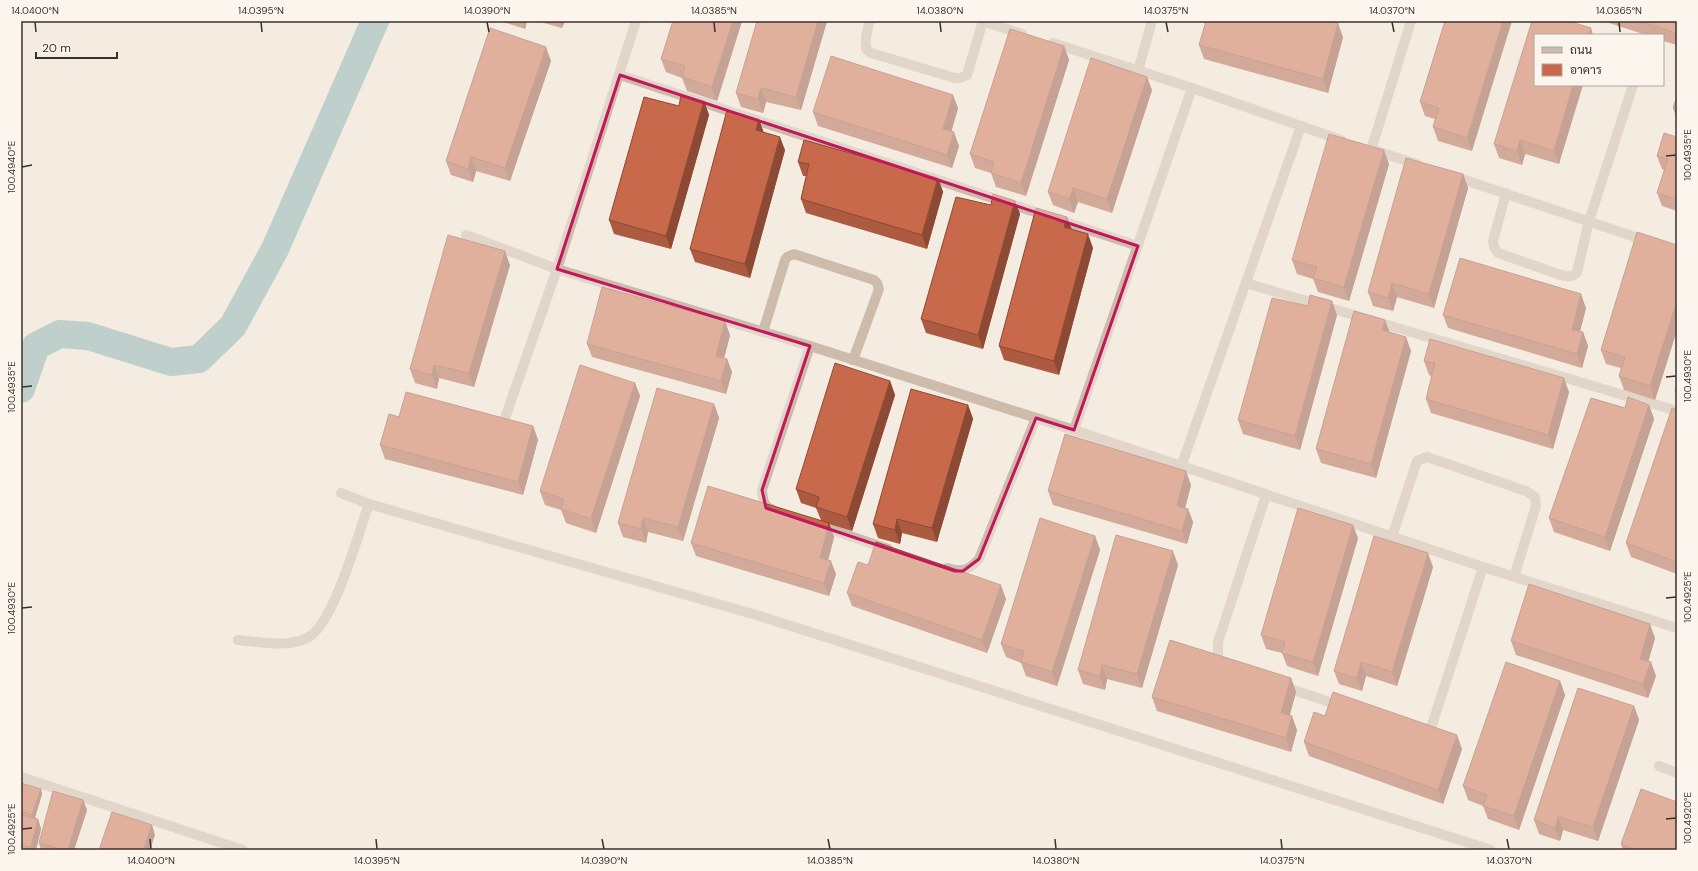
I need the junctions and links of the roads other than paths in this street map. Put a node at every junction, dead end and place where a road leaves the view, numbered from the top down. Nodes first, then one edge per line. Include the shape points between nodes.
1 (636, 21) edge
2 (870, 21) edge
3 (983, 21) edge
4 (1152, 21) edge
5 (1412, 21) edge
6 (1138, 71) junction
7 (620, 75) junction
8 (1633, 86) edge
9 (1192, 88) junction
10 (1301, 126) junction
11 (1350, 143) edge
12 (1424, 167) edge
13 (1446, 174) edge
14 (1506, 193) junction
15 (1589, 221) junction
16 (466, 235) dead end
17 (1655, 244) edge
18 (1138, 246) junction
19 (557, 269) junction
20 (1246, 283) junction
21 (763, 332) junction
22 (810, 346) junction
23 (853, 360) junction
24 (1677, 411) edge
25 (1036, 418) junction
26 (504, 421) edge
27 (1074, 430) junction
28 (1181, 467) junction
29 (341, 493) dead end
30 (1266, 495) junction
31 (369, 504) junction
32 (783, 513) edge
33 (805, 521) edge
34 (1392, 537) junction
35 (895, 551) edge
36 (940, 566) edge
37 (1483, 567) junction
38 (1514, 577) junction
39 (1677, 628) edge
40 (238, 640) dead end
41 (1235, 671) edge
42 (1272, 683) edge
43 (1354, 710) edge
44 (1413, 730) edge
45 (1659, 766) dead end
46 (1677, 773) edge
47 (21, 777) edge
48 (243, 850) edge
49 (1491, 850) edge

1 - 7 street
2 - 3 street via 866,49 871,53 955,78 967,75
3 - 6 street
4 - 6 street
5 - 12 street via 1368,148
6 - 9 street
7 - 18 street
7 - 19 street
8 - 15 street
9 - 10 street
9 - 18 street
10 - 11 street
10 - 20 street
13 - 14 street
14 - 15 street
14 - 15 street via 1493,241 1494,247 1498,253 1561,276 1572,277 1577,272
15 - 17 street
16 - 19 street
18 - 27 street
19 - 21 street
19 - 26 street
20 - 24 street
20 - 28 street
21 - 22 street
21 - 23 street via 785,260 794,254 877,283 879,289
22 - 23 street
22 - 32 street via 762,490 766,508
23 - 25 street
25 - 27 street
25 - 36 street via 979,559 963,571
27 - 28 street
28 - 30 street
29 - 31 street
30 - 34 street
30 - 41 street via 1218,642 1218,658 1222,664
31 - 40 street via 339,591 323,624 316,632 308,638 286,644
31 - 49 street via 763,617
33 - 35 street
34 - 37 street
34 - 38 street via 1416,461 1427,457 1526,491 1535,497 1536,506
37 - 38 street
37 - 44 street via 1432,725 1424,732
38 - 39 street
42 - 43 street
45 - 46 street
47 - 48 street

